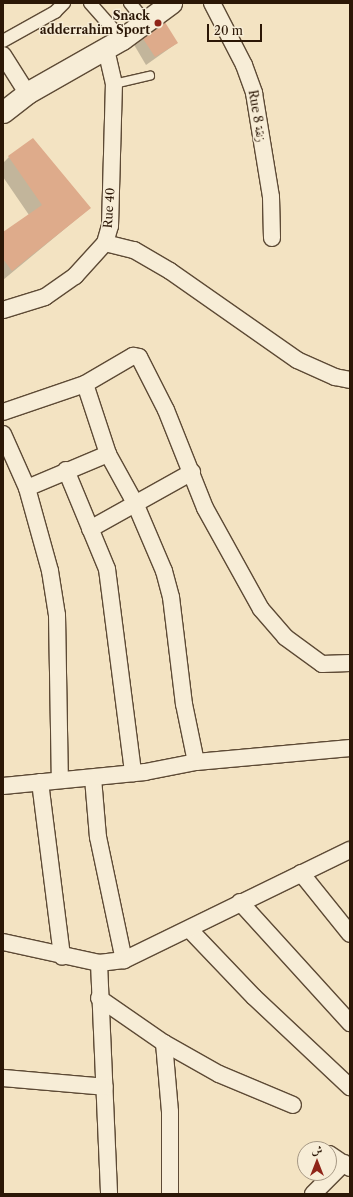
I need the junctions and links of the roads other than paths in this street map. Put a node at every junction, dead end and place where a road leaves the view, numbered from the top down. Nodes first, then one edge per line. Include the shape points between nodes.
1 (64, 3) edge
2 (90, 3) edge
3 (130, 3) edge
4 (171, 3) edge
5 (212, 3) edge
6 (146, 23) junction
7 (3, 41) edge
8 (114, 43) junction
9 (3, 55) edge
10 (150, 76) dead end
11 (114, 84) junction
12 (28, 93) junction
13 (3, 112) edge
14 (272, 238) dead end
15 (105, 243) junction
16 (3, 310) edge
17 (350, 380) edge
18 (85, 384) junction
19 (3, 412) edge
20 (3, 434) edge
21 (108, 454) junction
22 (66, 470) junction
23 (192, 472) junction
24 (27, 488) junction
25 (135, 503) junction
26 (90, 529) junction
27 (350, 663) edge
28 (350, 748) edge
29 (196, 762) junction
30 (133, 773) junction
31 (93, 778) junction
32 (60, 779) junction
33 (40, 782) junction
34 (3, 786) edge
35 (350, 850) edge
36 (301, 873) junction
37 (240, 902) junction
38 (188, 929) junction
39 (350, 934) edge
40 (3, 942) edge
41 (62, 957) junction
42 (124, 960) junction
43 (99, 963) junction
44 (100, 998) junction
45 (350, 1023) edge
46 (164, 1043) junction
47 (3, 1078) edge
48 (105, 1087) junction
49 (350, 1087) edge
50 (293, 1105) dead end
51 (337, 1159) edge
52 (347, 1166) edge
53 (109, 1194) edge
54 (170, 1194) edge
55 (313, 1194) edge

1 - 7 street via 55,12
2 - 8 street
3 - 6 street
4 - 6 street
5 - 14 street, Rue 8 زنقة via 244,64 254,93 271,197
6 - 8 street
8 - 11 street, Rue 40
8 - 12 street
9 - 12 street
10 - 11 lane
11 - 15 street, Rue 40 via 110,226
12 - 13 street
15 - 16 street, Rue 40 via 75,276 45,297
15 - 17 street via 134,250 170,271 297,360 335,377
18 - 19 street
18 - 21 street
18 - 23 street via 133,356 139,357 166,410
20 - 24 street
21 - 22 street
21 - 25 street
22 - 24 street
22 - 26 street
23 - 25 street
23 - 27 street via 205,508 244,583 275,626 285,637 322,664
24 - 32 street via 50,571 57,615
25 - 26 street
25 - 29 street via 152,540 172,597 184,704
26 - 30 street via 107,569
28 - 29 street
29 - 30 street
30 - 31 street
31 - 32 street
31 - 42 street via 98,837
32 - 33 street
33 - 34 street
33 - 41 street
35 - 36 street
36 - 37 street
36 - 39 street
37 - 38 street
37 - 45 street
38 - 42 street
38 - 49 street via 254,997
40 - 41 street
41 - 43 street
42 - 43 street
43 - 44 street
44 - 46 street
44 - 48 street
46 - 50 street via 219,1074
46 - 54 street via 170,1112
47 - 48 street
48 - 53 street
51 - 52 street
52 - 55 street

